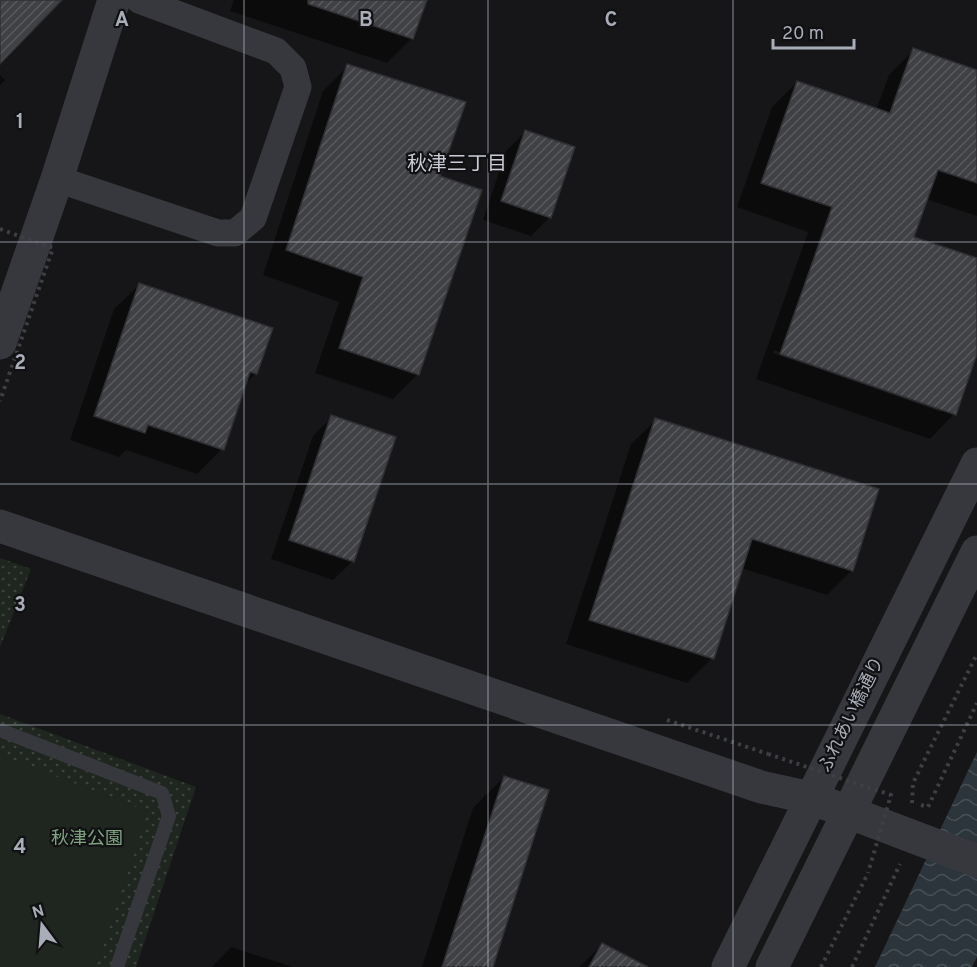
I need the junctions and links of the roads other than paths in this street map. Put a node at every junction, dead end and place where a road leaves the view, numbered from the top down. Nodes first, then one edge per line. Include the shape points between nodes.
1 (114, 0) edge
2 (139, 0) edge
3 (57, 179) junction
4 (0, 343) edge
5 (977, 464) edge
6 (0, 526) edge
7 (977, 552) edge
8 (0, 730) edge
9 (811, 798) junction
10 (850, 812) junction
11 (977, 861) edge
12 (117, 967) edge
13 (728, 967) edge
14 (772, 967) edge

1 - 3 street
2 - 3 street via 276,51 293,68 298,87 253,218 235,233 219,233
3 - 4 street
5 - 9 street, ふれあい橋通り
6 - 9 street via 761,787
7 - 10 street
8 - 12 lane via 162,793 169,816
9 - 10 street
9 - 13 street, ふれあい橋通り
10 - 11 street via 907,826
10 - 14 street

